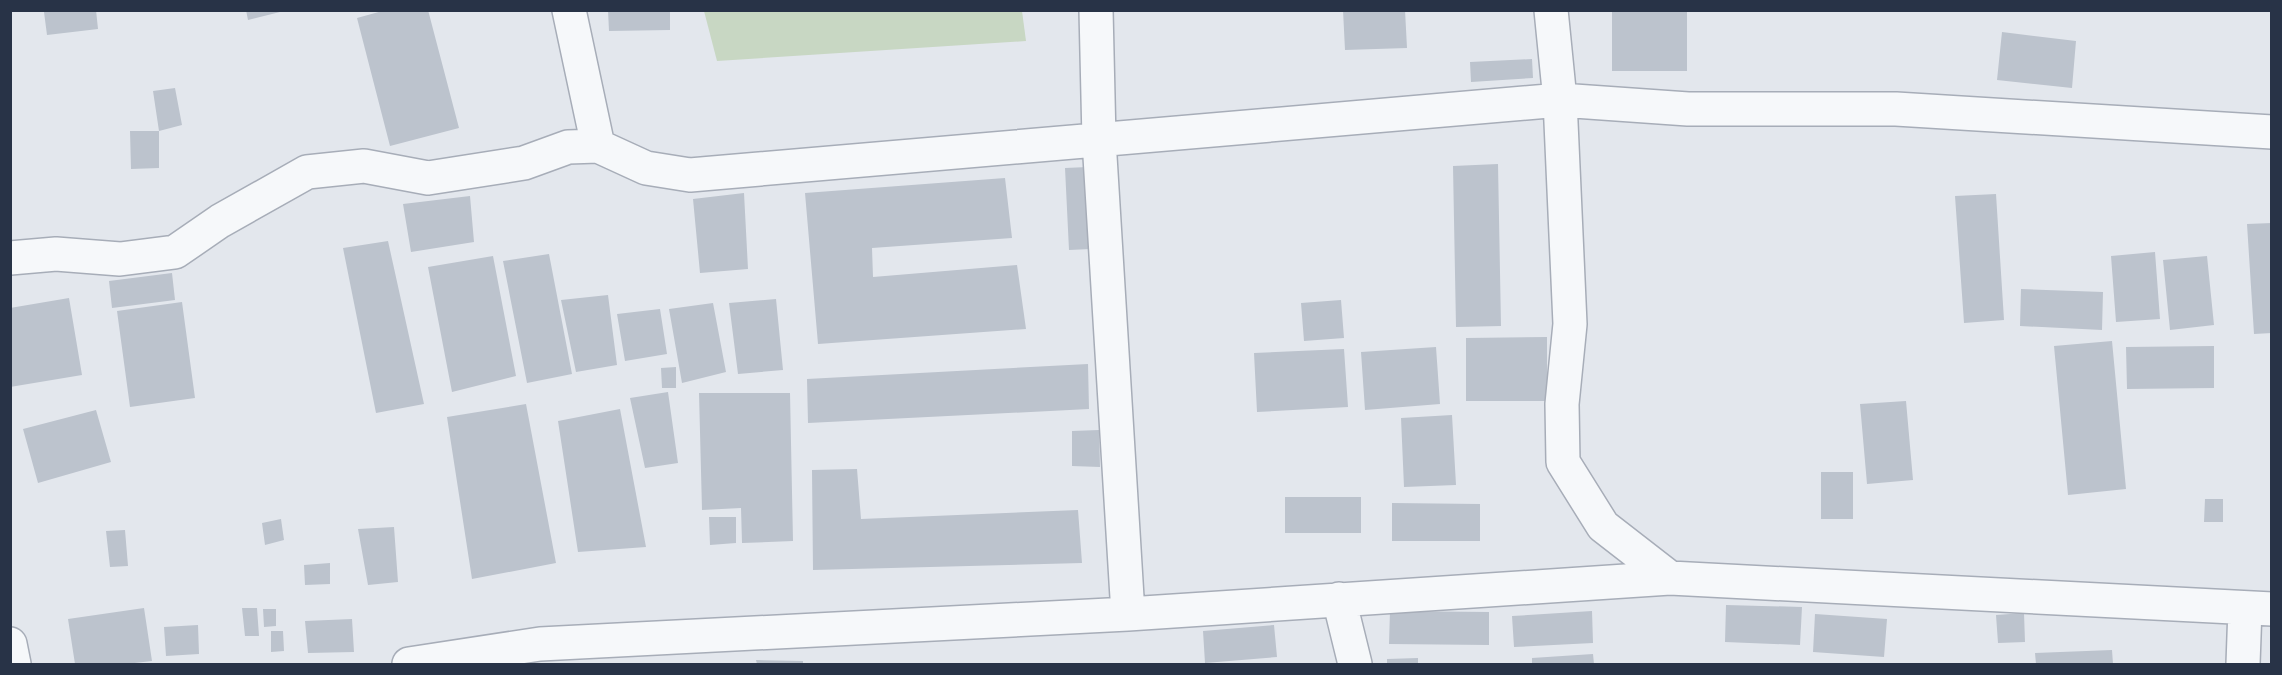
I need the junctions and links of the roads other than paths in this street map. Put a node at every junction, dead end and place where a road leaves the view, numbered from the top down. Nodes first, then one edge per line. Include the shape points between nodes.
1 (569, 10) edge
2 (1096, 10) edge
3 (1551, 10) edge
4 (1560, 100) junction
5 (2271, 132) edge
6 (1099, 140) junction
7 (598, 146) junction
8 (10, 258) edge
9 (1670, 578) junction
10 (1339, 599) junction
11 (2258, 608) edge
12 (1128, 614) junction
13 (10, 644) edge
14 (14, 664) edge
15 (409, 664) edge
16 (1355, 664) edge
17 (2243, 664) edge

1 - 7 street
2 - 6 street
3 - 4 street
4 - 5 street via 1688,109 1896,109
4 - 6 street
4 - 9 street via 1569,324 1562,404 1563,462 1603,526
6 - 7 street via 690,175 646,168
6 - 12 street
7 - 8 street via 568,147 524,163 428,178 364,166 307,172 220,221 175,252 120,259 56,254
9 - 10 street
9 - 11 street
10 - 12 street
10 - 16 street
11 - 17 street
12 - 15 street via 540,644
13 - 14 street

